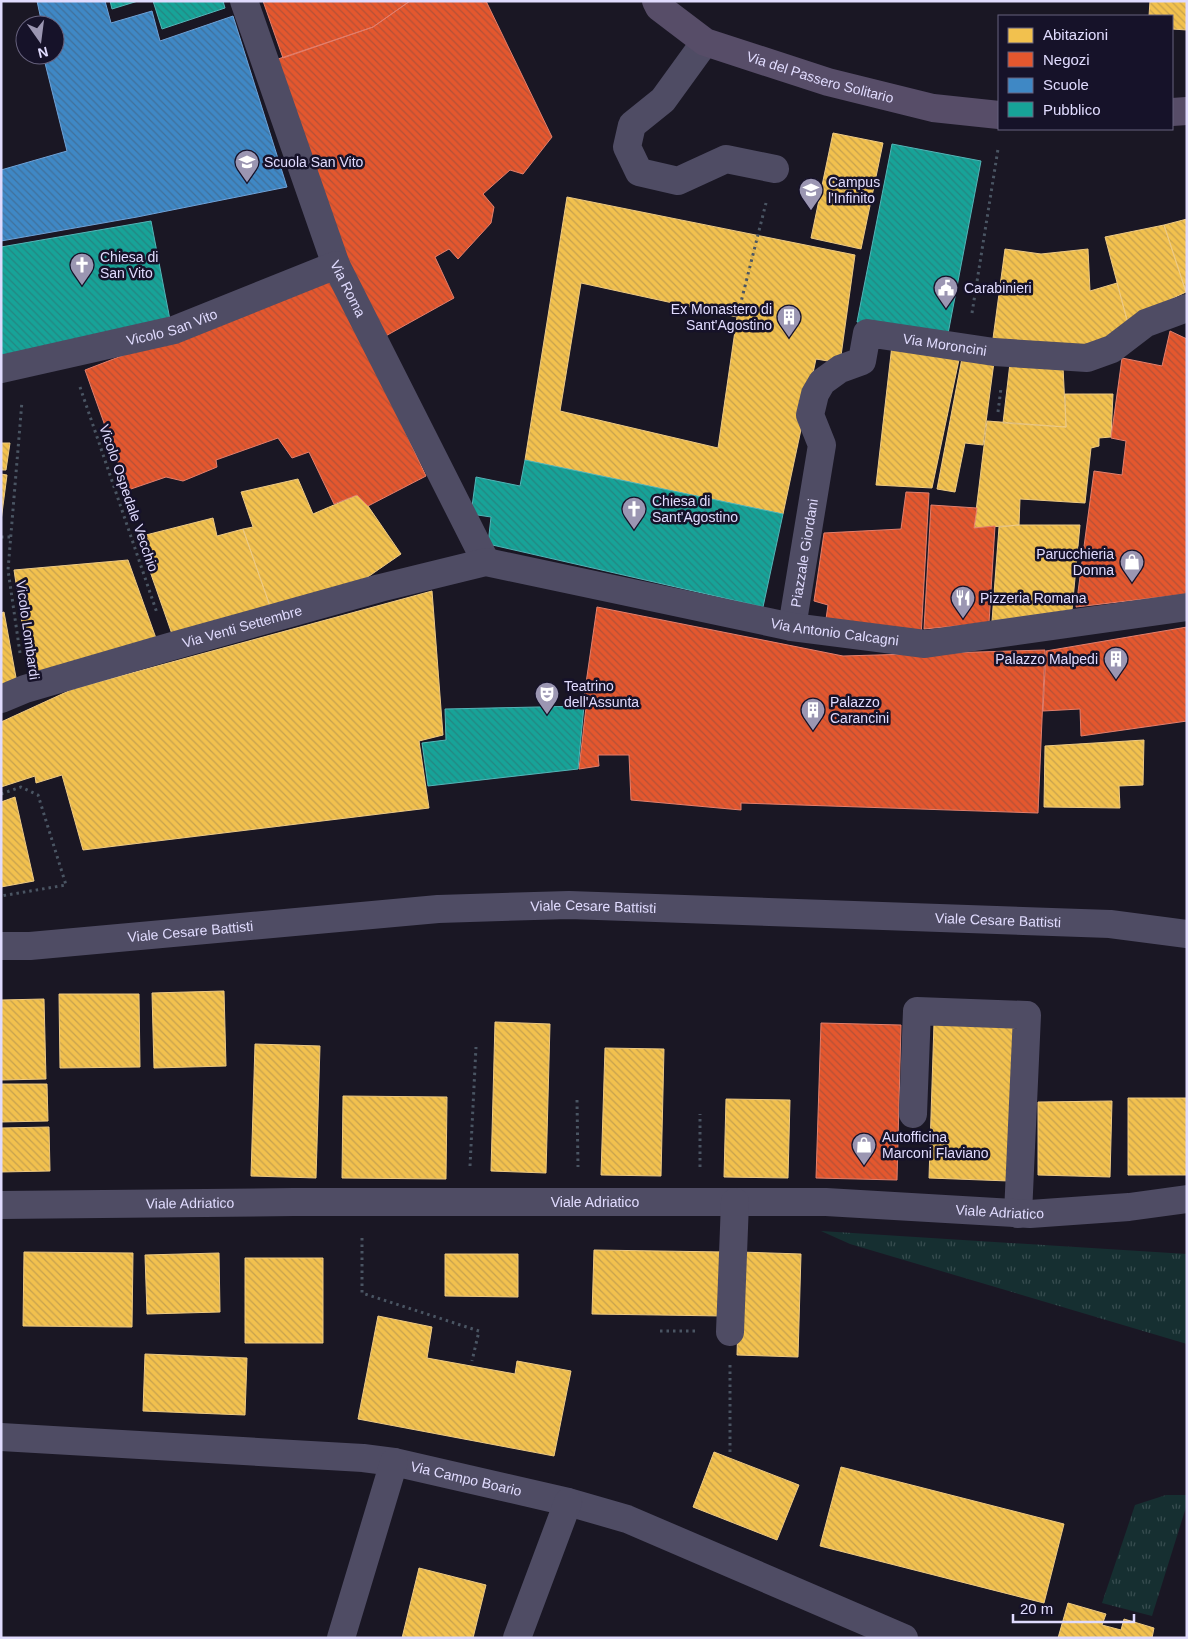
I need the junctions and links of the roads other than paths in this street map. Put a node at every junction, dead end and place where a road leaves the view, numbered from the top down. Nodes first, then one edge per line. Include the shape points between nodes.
1 (244, 1) edge
2 (656, 1) edge
3 (704, 42) junction
4 (1187, 111) edge
5 (1173, 112) edge
6 (998, 115) edge
7 (774, 169) road end
8 (336, 265) junction
9 (1184, 314) edge
10 (13, 367) edge
11 (818, 479) joint
12 (486, 562) junction
13 (1187, 607) edge
14 (792, 627) junction
15 (13, 694) edge
16 (1187, 934) edge
17 (1, 946) edge
18 (913, 1114) dead end
19 (1187, 1199) edge
20 (735, 1202) junction
21 (1, 1206) edge
22 (1018, 1214) junction
23 (730, 1332) road end
24 (1, 1436) edge
25 (394, 1462) junction
26 (568, 1502) junction
27 (342, 1638) edge
28 (517, 1638) edge
29 (904, 1638) edge

1 - 8 street, Via Roma
2 - 3 main road, Via del Passero Solitario via 659,7
3 - 6 main road, Via del Passero Solitario via 828,82 933,108
3 - 7 street via 663,100 632,124 627,147 639,172 678,181 726,158
4 - 5 main road
8 - 10 street, Vicolo San Vito via 174,330
8 - 12 street, Via Roma
9 - 11 street, Via Moroncini via 1146,323 1112,349 1086,358 994,352 867,333 862,361 840,369 822,382 814,394 810,415 822,445
11 - 14 street, Piazzale Giordani
12 - 14 street, Via Antonio Calcagni
12 - 15 street, Via Venti Settembre via 380,588
13 - 14 street, Via Antonio Calcagni via 925,644
16 - 17 street, Viale Cesare Battisti via 1110,924 570,905 438,909
18 - 22 street via 917,1011 1027,1015
19 - 22 street, Viale Adriatico via 1129,1207
20 - 21 street, Viale Adriatico
20 - 22 street, Viale Adriatico via 826,1202
20 - 23 street
24 - 25 street, Via Campo Boario
25 - 26 street, Via Campo Boario
25 - 27 street
26 - 28 street
26 - 29 street, Via Campo Boario via 627,1519

